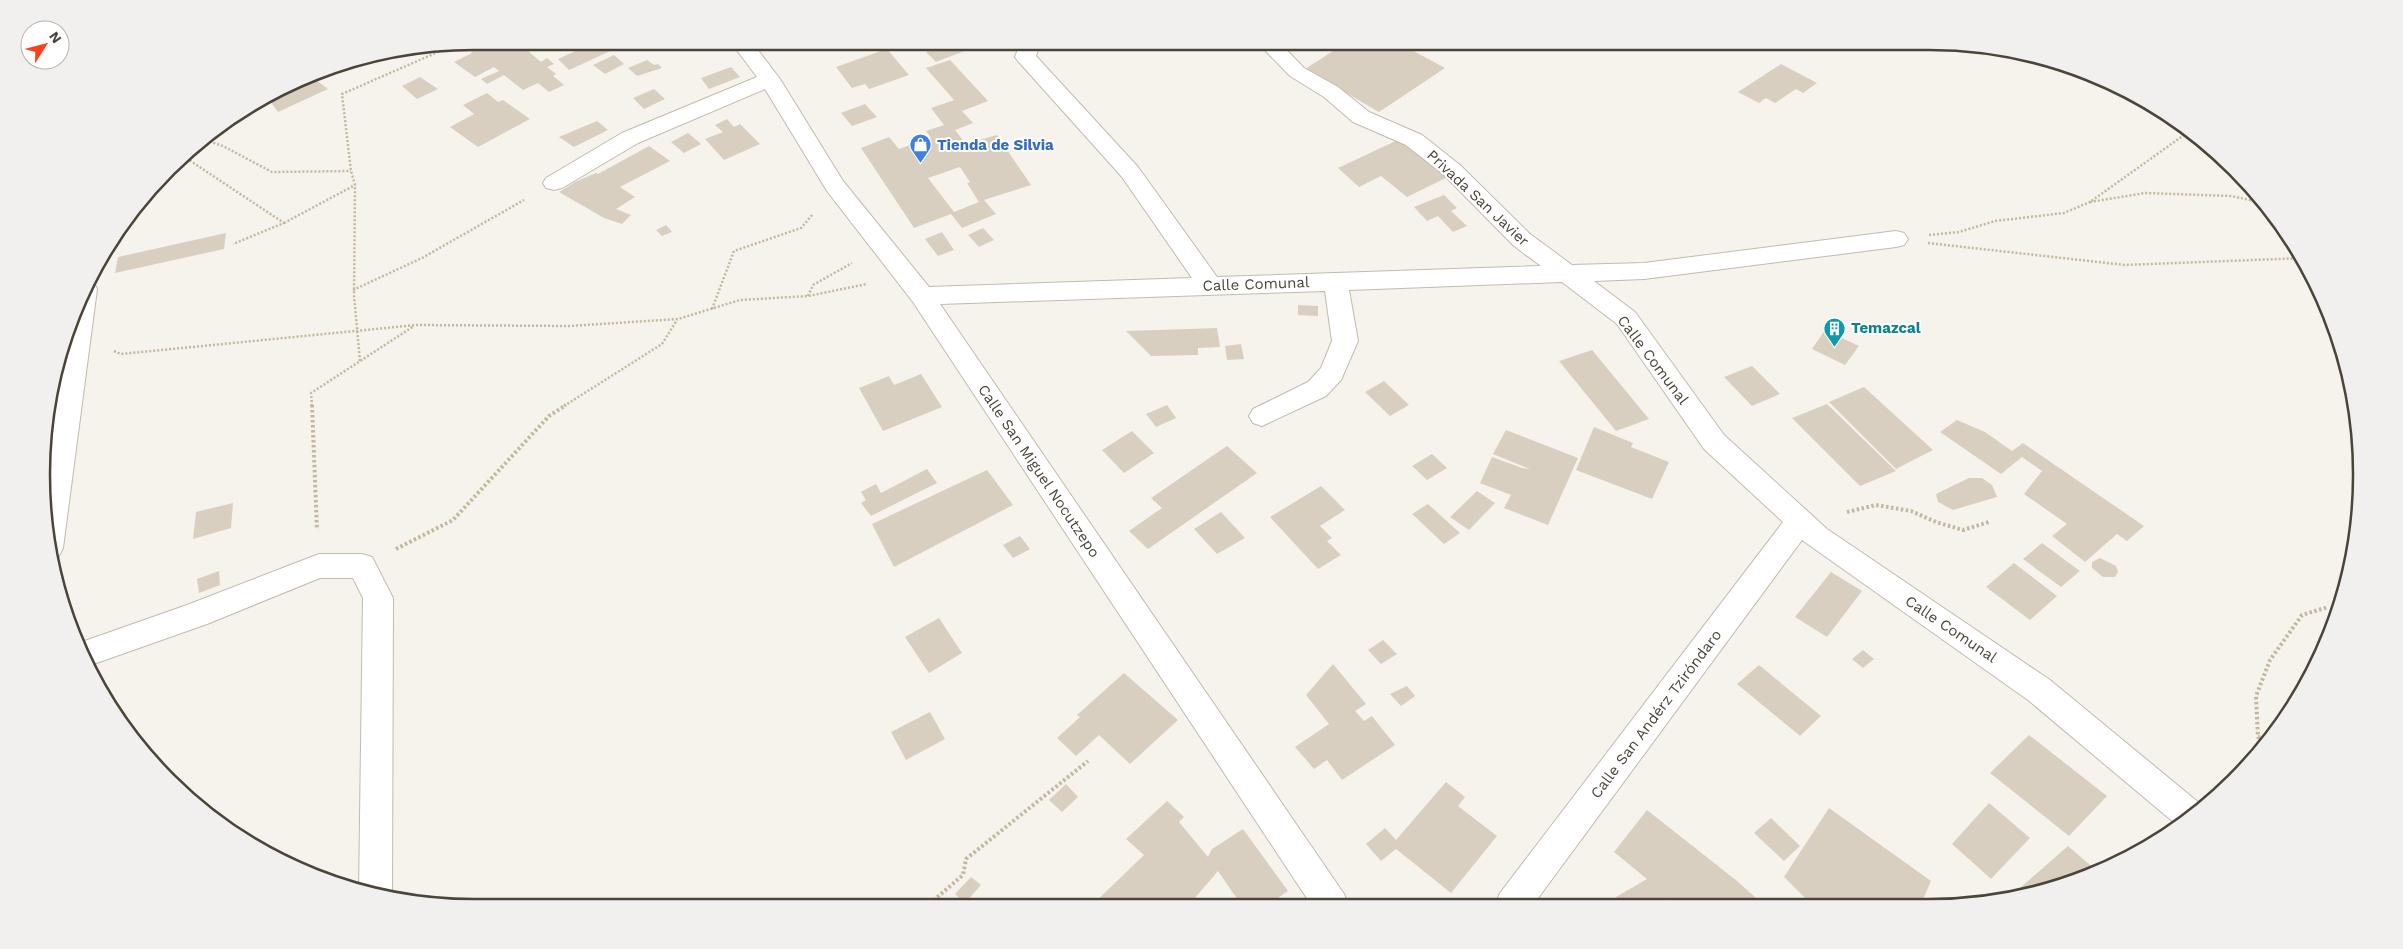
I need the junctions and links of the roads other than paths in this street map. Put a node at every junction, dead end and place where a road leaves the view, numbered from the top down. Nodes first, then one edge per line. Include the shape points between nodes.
1 (747, 50) edge
2 (1028, 50) edge
3 (1275, 50) edge
4 (770, 79) junction
5 (554, 183) road end
6 (1896, 239) road end
7 (1567, 274) junction
8 (1336, 282) junction
9 (1210, 286) junction
10 (922, 296) junction
11 (81, 314) edge
12 (1262, 416) dead end
13 (53, 520) edge
14 (1808, 530) junction
15 (89, 652) edge
16 (2186, 812) edge
17 (376, 887) edge
18 (1327, 899) edge
19 (1517, 899) edge

1 - 4 street, Calle San Miguel Nocutzepo
2 - 9 street via 1025,57 1130,172
3 - 7 street, Privada San Javier via 1297,72 1331,92 1361,117 1414,140 1452,170 1522,240
4 - 5 street via 630,138
4 - 10 street, Calle San Miguel Nocutzepo via 835,186
6 - 7 street via 1654,270
7 - 8 street, Calle Comunal
7 - 14 street, Calle Comunal via 1626,318 1714,442
8 - 9 street, Calle Comunal
8 - 12 street via 1344,341 1332,373 1317,389
9 - 10 street, Calle Comunal
10 - 18 street, Calle San Miguel Nocutzepo
11 - 13 street
14 - 16 street, Calle Comunal via 2039,690
14 - 19 street, Calle San Andérz Tziróndaro
15 - 17 street via 319,566 362,566 378,598

